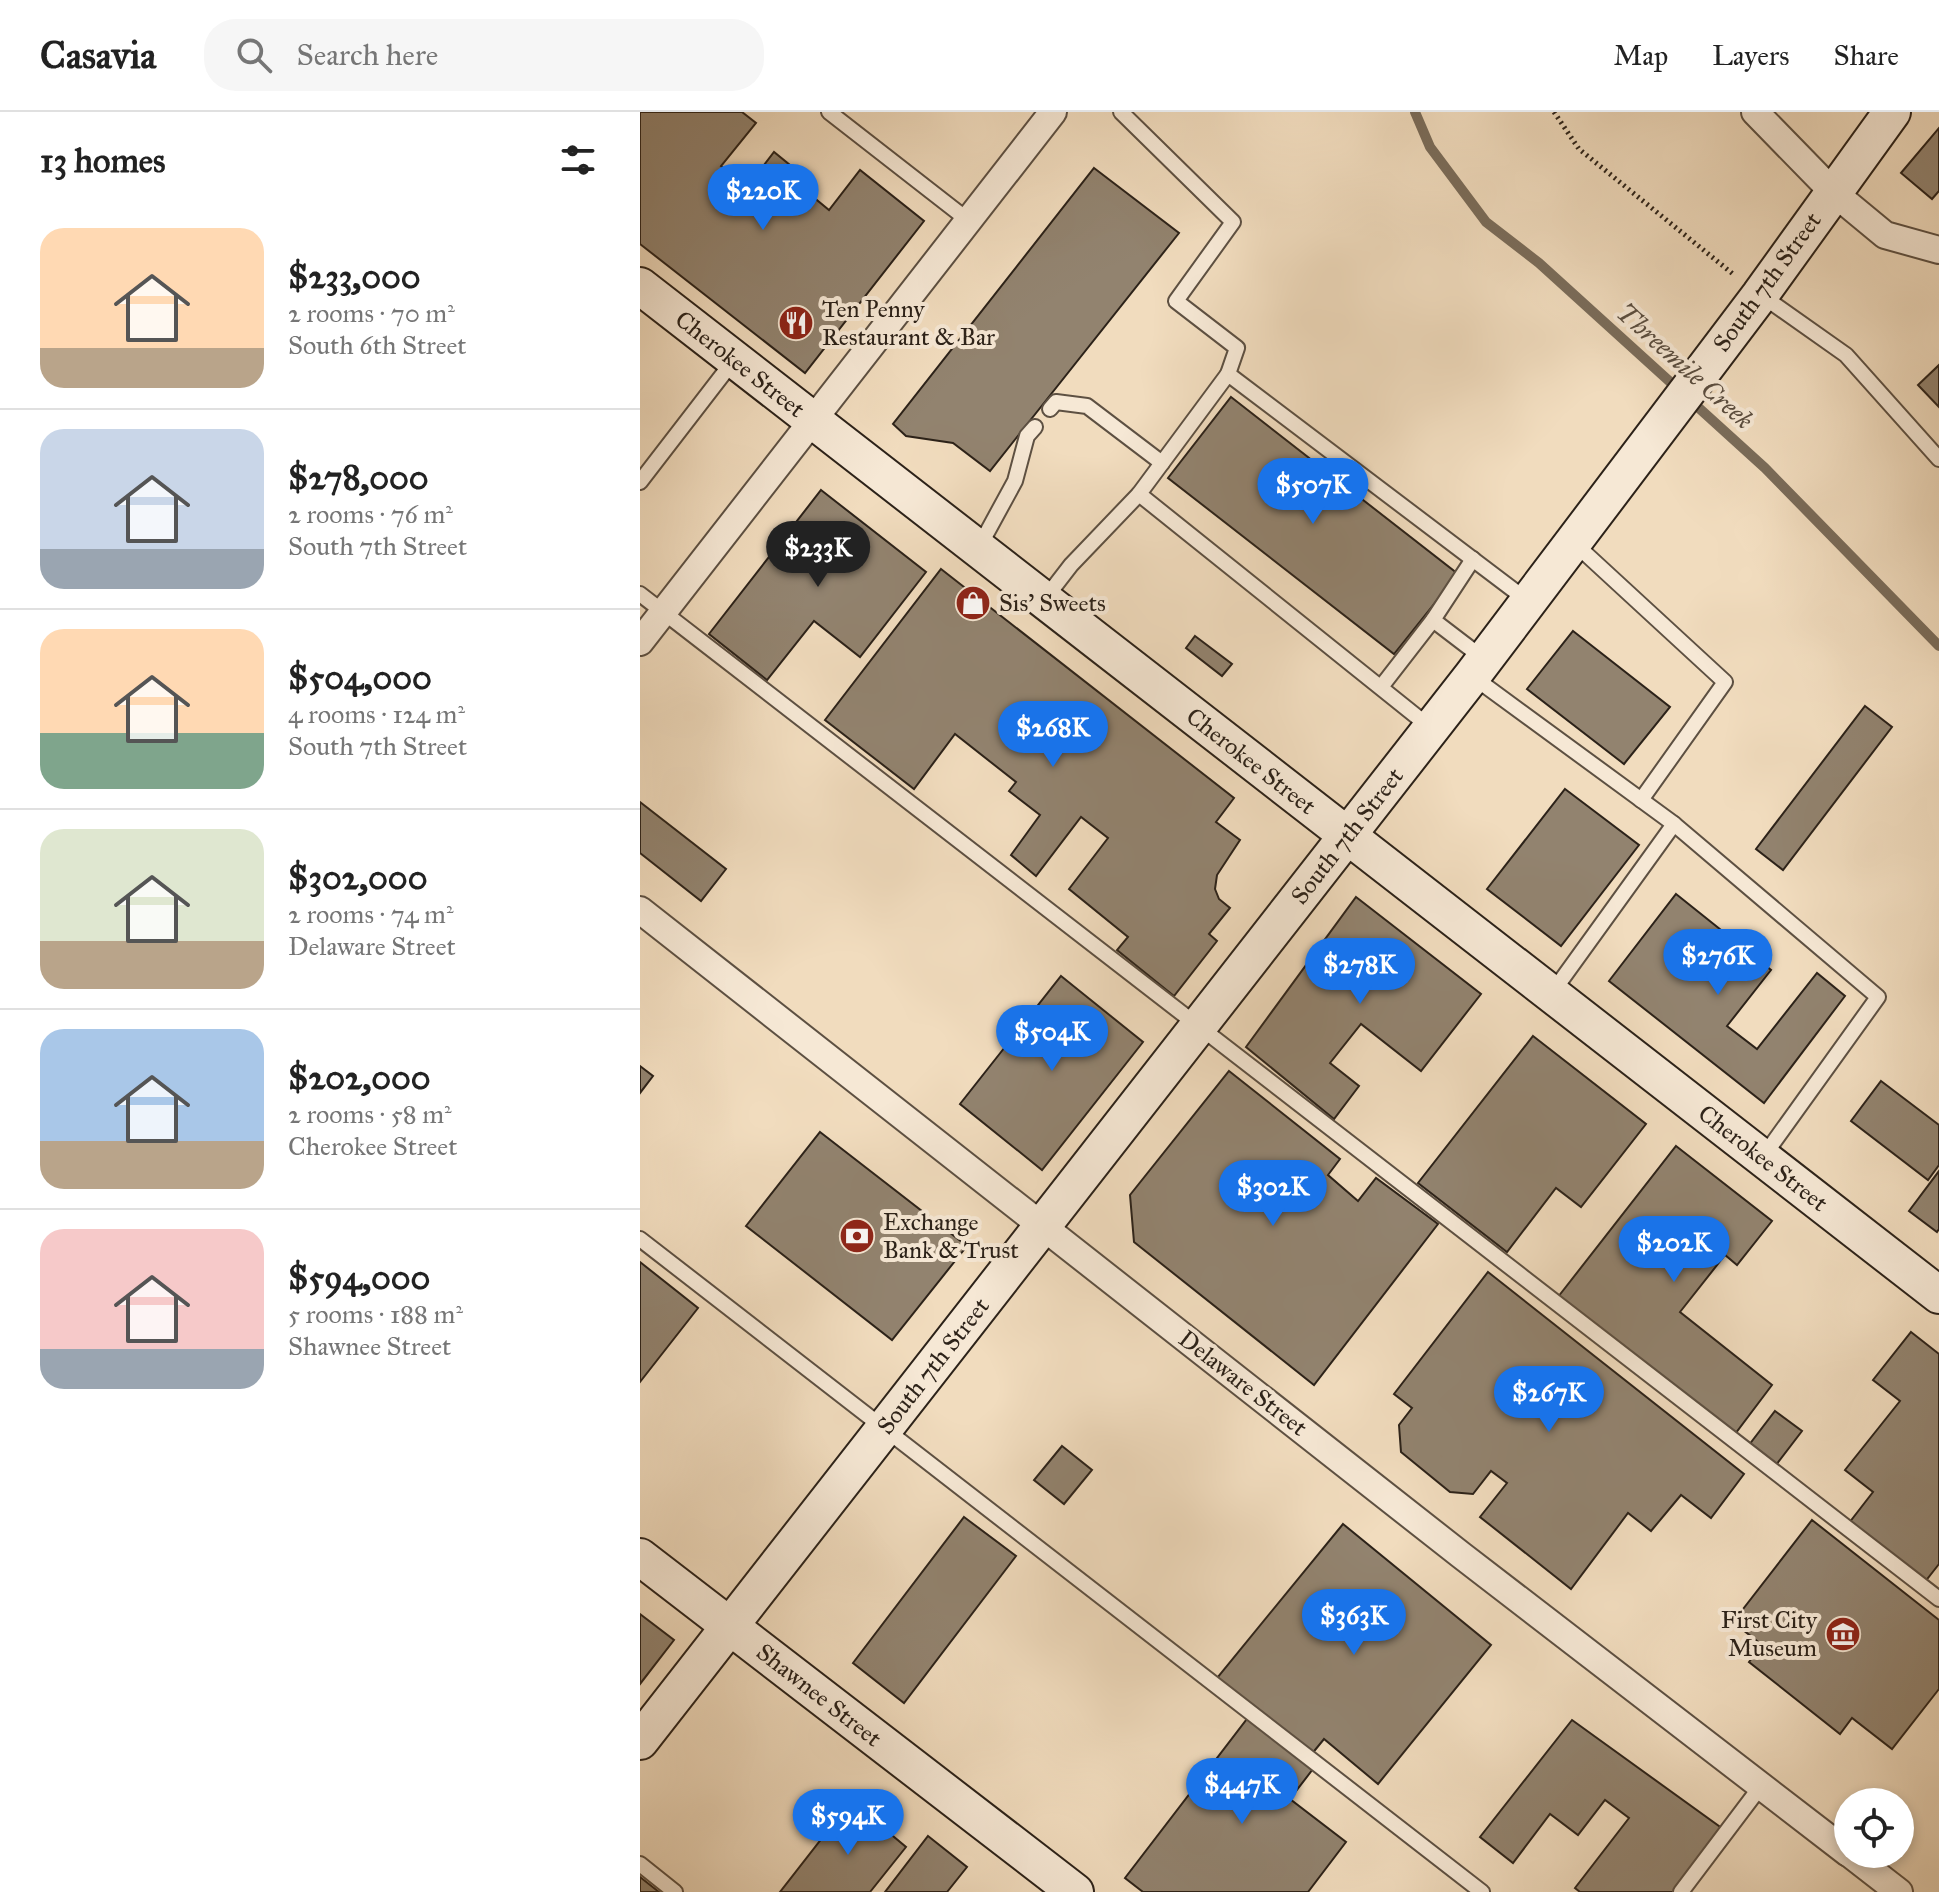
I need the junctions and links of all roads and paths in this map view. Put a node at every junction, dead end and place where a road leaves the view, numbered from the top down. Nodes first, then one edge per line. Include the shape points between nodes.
1 (829, 112) edge
2 (1053, 112) edge
3 (1121, 112) edge
4 (1554, 112) edge
5 (1755, 112) edge
6 (1892, 112) edge
7 (1833, 192) junction
8 (969, 221) junction
9 (1939, 250) edge
10 (641, 287) edge
11 (1750, 307) junction
12 (734, 359) junction
13 (1228, 374) junction
14 (1050, 409) dead end
15 (811, 420) junction
16 (1035, 427) dead end
17 (1939, 459) edge
18 (1162, 463) junction
19 (640, 482) edge
20 (1139, 494) junction
21 (1573, 542) junction
22 (978, 549) junction
23 (1473, 559) junction
24 (640, 594) edge
25 (1044, 600) junction
26 (1528, 601) junction
27 (663, 612) junction
28 (1433, 620) junction
29 (640, 642) edge
30 (1478, 668) junction
31 (1381, 687) junction
32 (1431, 728) junction
33 (1641, 800) junction
34 (1674, 824) junction
35 (1347, 835) junction
36 (640, 910) edge
37 (1552, 994) junction
38 (1199, 1028) junction
39 (1762, 1158) junction
40 (1043, 1226) junction
41 (640, 1239) edge
42 (1939, 1295) edge
43 (885, 1427) junction
44 (640, 1557) edge
45 (1939, 1599) edge
46 (729, 1625) junction
47 (640, 1741) edge
48 (1761, 1786) junction
49 (1834, 1842) edge
50 (640, 1864) edge
51 (1868, 1868) edge
52 (675, 1892) edge
53 (1075, 1892) edge
54 (1482, 1892) edge
55 (1681, 1892) edge
56 (1899, 1892) edge

1 - 8 lane
2 - 8 street
3 - 13 lane via 1233,222 1176,301 1237,348
4 - 11 path via 1579,149
5 - 7 street
6 - 7 street, South 7th Street
7 - 9 street via 1885,235
7 - 11 street, South 7th Street
8 - 15 street
10 - 12 street, Cherokee Street
11 - 17 lane via 1846,355
11 - 21 street, South 7th Street
12 - 15 street, Cherokee Street
12 - 19 lane
13 - 18 lane
13 - 23 lane
14 - 18 lane via 1056,402 1087,406
15 - 22 street, Cherokee Street
15 - 27 street
16 - 22 lane via 1027,436 1015,481
18 - 20 lane
20 - 25 lane
20 - 31 lane
21 - 26 street, South 7th Street
21 - 33 lane via 1725,682
22 - 25 street, Cherokee Street
23 - 26 lane
23 - 28 lane
24 - 27 lane
25 - 35 street, Cherokee Street
26 - 30 street, South 7th Street
27 - 29 street
27 - 38 lane
28 - 30 lane
28 - 31 lane
30 - 32 street, South 7th Street
30 - 33 lane
31 - 32 lane
32 - 35 street, South 7th Street
33 - 34 lane
34 - 37 lane
34 - 39 lane via 1878,997
35 - 37 street, Cherokee Street
35 - 38 street, South 7th Street
36 - 40 street, Delaware Street
37 - 39 street, Cherokee Street
38 - 40 street, South 7th Street
38 - 45 lane
39 - 42 street, Cherokee Street
40 - 43 street, South 7th Street
40 - 48 street, Delaware Street
41 - 43 lane
43 - 46 street, South 7th Street
43 - 54 lane
44 - 46 street, Shawnee Street
46 - 47 street, South 7th Street
46 - 53 street, Shawnee Street
48 - 49 street, Delaware Street
48 - 55 lane
50 - 52 lane
51 - 56 street, Delaware Street

